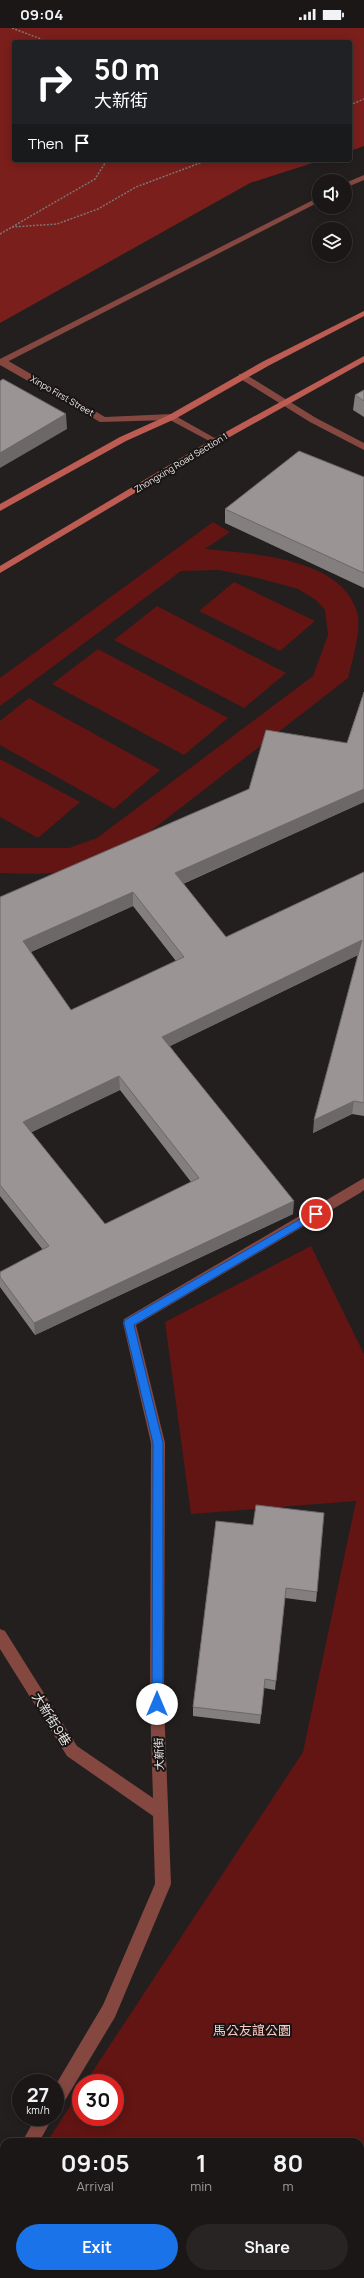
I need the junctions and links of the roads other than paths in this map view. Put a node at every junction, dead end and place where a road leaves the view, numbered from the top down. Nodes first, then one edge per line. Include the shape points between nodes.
1 (364, 176) edge
2 (352, 182) edge
3 (312, 204) edge
4 (364, 313) edge
5 (364, 359) edge
6 (1, 361) edge
7 (242, 376) junction
8 (284, 402) junction
9 (172, 417) junction
10 (216, 441) junction
11 (364, 447) edge
12 (0, 508) edge
13 (0, 570) edge
14 (364, 1183) edge
15 (0, 1636) edge
16 (162, 1813) junction
17 (64, 2086) edge
18 (40, 2126) edge
19 (32, 2138) edge

1 - 2 street
3 - 6 street
4 - 7 street
5 - 8 street, Zhongxing Road Section 1
6 - 9 street, Xinpo First Street via 103,420
7 - 8 street
7 - 9 street
8 - 10 street, Zhongxing Road Section 1
8 - 11 street
9 - 10 street
9 - 12 street via 123,438
10 - 13 street, Zhongxing Road Section 1
14 - 16 street, 大新街 via 129,1323 158,1443 157,1704
15 - 16 street, 大新街9巷 via 72,1751
16 - 17 street, 大新街 via 163,1884 109,2011
18 - 19 street

